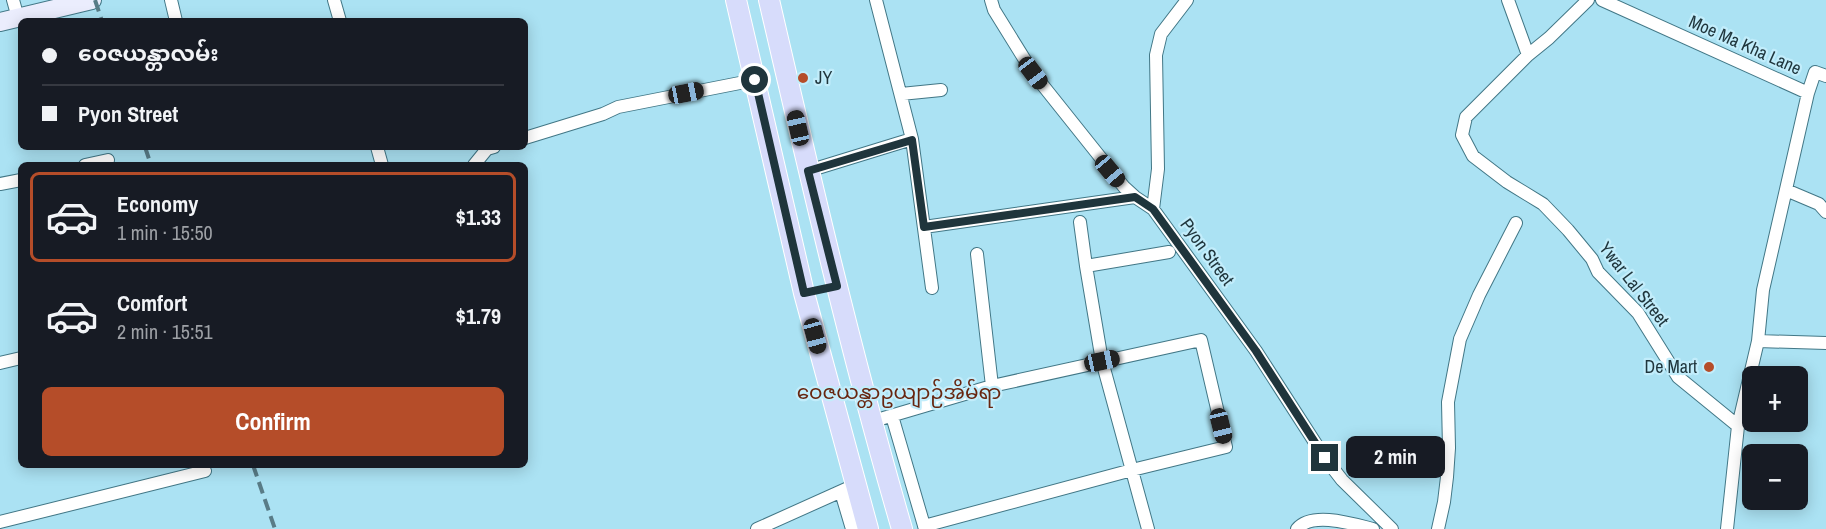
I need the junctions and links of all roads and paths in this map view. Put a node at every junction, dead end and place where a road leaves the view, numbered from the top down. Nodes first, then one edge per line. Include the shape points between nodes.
1 (13, 0) edge
2 (92, 0) edge
3 (171, 0) edge
4 (334, 0) edge
5 (736, 0) edge
6 (769, 0) edge
7 (876, 0) edge
8 (991, 0) edge
9 (1187, 0) edge
10 (1508, 0) edge
11 (1588, 0) edge
12 (1602, 0) edge
13 (18, 18) junction
14 (175, 18) edge
15 (339, 18) edge
16 (0, 22) edge
17 (1528, 55) junction
18 (1820, 74) edge
19 (755, 80) junction
20 (941, 90) dead end
21 (1808, 93) junction
22 (901, 94) junction
23 (528, 137) edge
24 (912, 140) junction
25 (486, 150) edge
26 (108, 160) dead end
27 (99, 162) edge
28 (476, 162) edge
29 (808, 171) junction
30 (18, 181) edge
31 (0, 184) edge
32 (1786, 190) junction
33 (1135, 197) junction
34 (1153, 209) junction
35 (1826, 212) edge
36 (1080, 222) dead end
37 (1516, 223) dead end
38 (924, 227) junction
39 (1169, 252) dead end
40 (977, 254) dead end
41 (1086, 266) junction
42 (837, 286) junction
43 (932, 288) dead end
44 (804, 293) junction
45 (1758, 341) junction
46 (1826, 343) edge
47 (18, 359) edge
48 (1102, 361) junction
49 (0, 363) edge
50 (992, 386) junction
51 (892, 416) junction
52 (870, 422) junction
53 (1738, 426) junction
54 (1132, 470) junction
55 (205, 471) dead end
56 (848, 488) junction
57 (0, 522) edge
58 (924, 527) edge
59 (757, 529) edge
60 (852, 529) edge
61 (868, 529) edge
62 (902, 529) edge
63 (1148, 529) edge
64 (1297, 529) edge
65 (1373, 529) edge
66 (1392, 529) edge
67 (1437, 529) edge
68 (1727, 529) edge

1 - 13 street
2 - 13 street
3 - 14 street
4 - 15 street
5 - 19 main road
6 - 29 main road
7 - 22 street
8 - 33 street, Pyon Street via 1033,73
9 - 34 street via 1161,34 1156,55 1158,170
10 - 17 street
11 - 17 street
12 - 21 street, Moe Ma Kha Lane
13 - 16 street
17 - 53 street, Ywar Lal Street via 1466,117 1462,135 1473,156 1542,204 1568,230 1598,272 1638,313 1678,377
18 - 21 street
19 - 23 street via 618,107
19 - 44 main road
20 - 22 street
21 - 32 street
22 - 24 street
24 - 29 street
24 - 38 street
25 - 28 street
26 - 27 street
29 - 42 main road
30 - 31 street
32 - 35 street via 1818,204
32 - 45 street via 1763,290
33 - 34 street, Pyon Street
33 - 38 street
34 - 66 street, Pyon Street via 1256,351 1325,458
36 - 41 street
37 - 67 street via 1460,339 1448,402 1447,477
38 - 43 street
39 - 41 street
40 - 50 street
41 - 48 street
42 - 44 main road
42 - 52 main road
44 - 56 main road
45 - 46 street
45 - 53 street
47 - 49 street
48 - 50 street
48 - 54 street
48 - 54 street via 1201,340 1227,447
50 - 51 street
51 - 52 street
51 - 58 street
52 - 62 main road
53 - 68 street
54 - 58 street
54 - 63 street
55 - 57 street
56 - 59 street
56 - 60 street
56 - 61 main road
64 - 65 street via 1318,519

